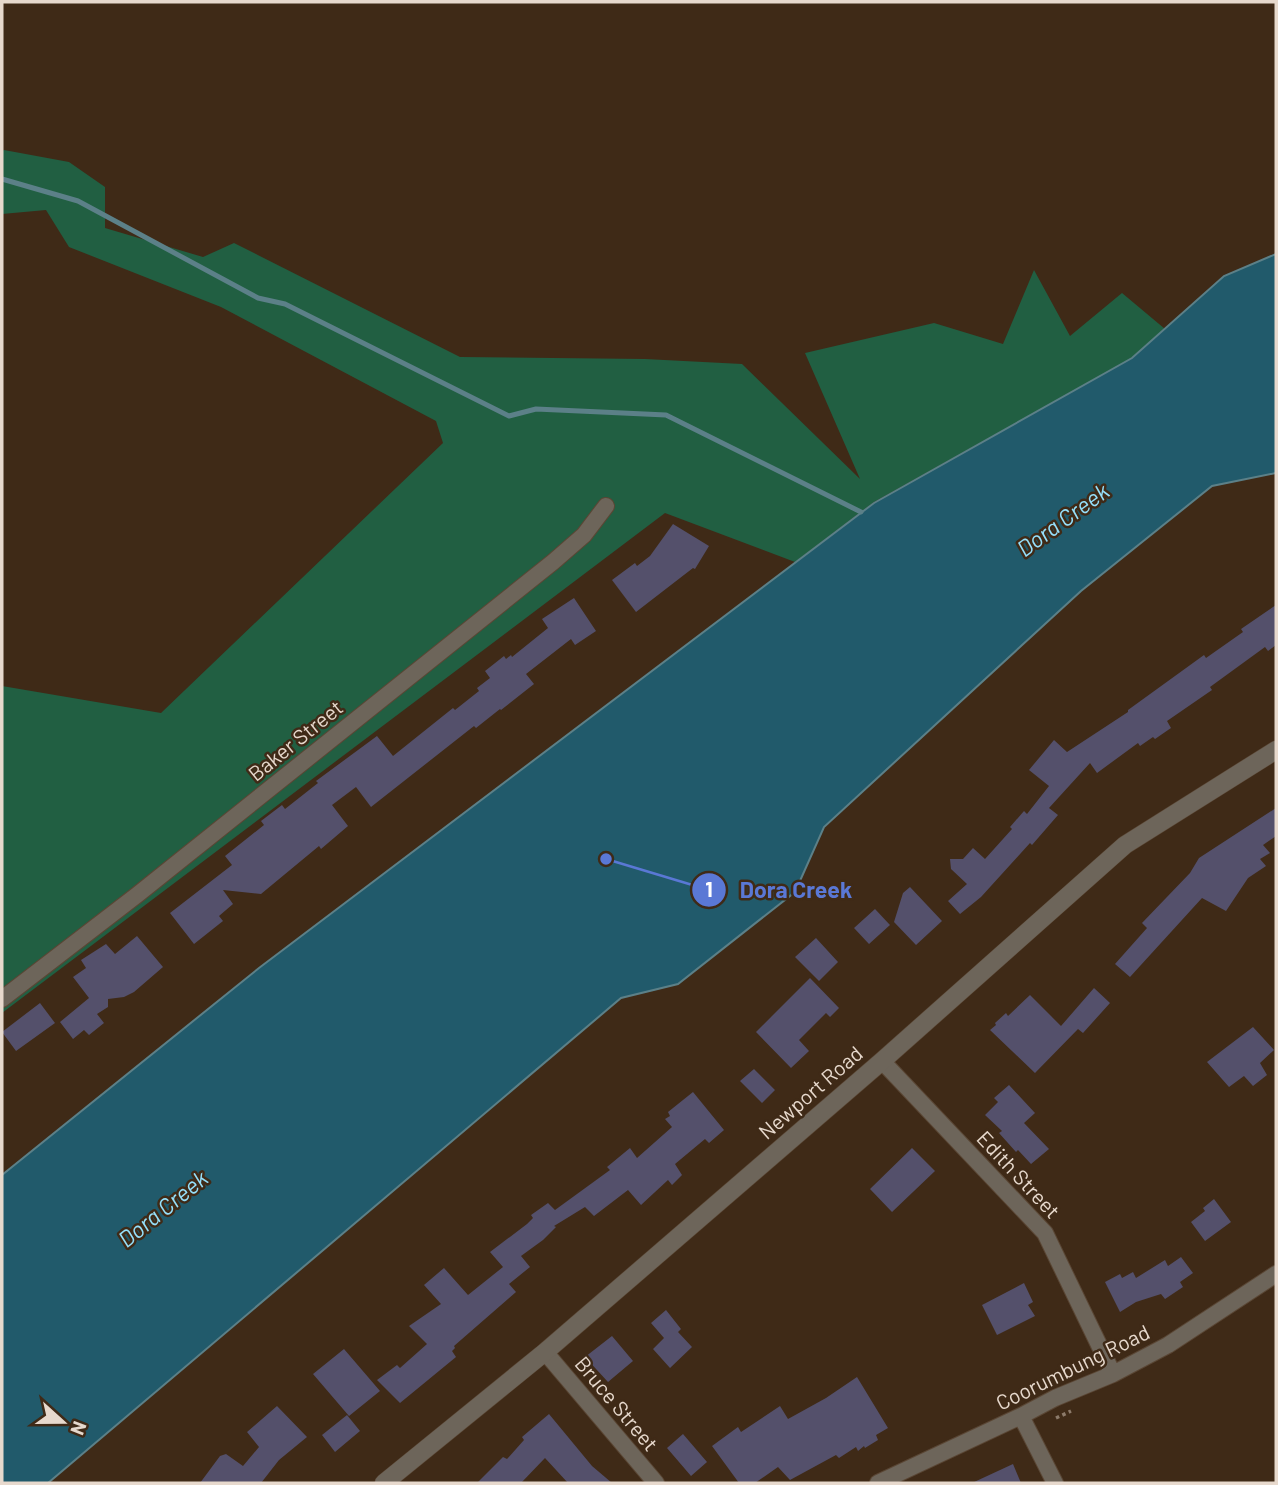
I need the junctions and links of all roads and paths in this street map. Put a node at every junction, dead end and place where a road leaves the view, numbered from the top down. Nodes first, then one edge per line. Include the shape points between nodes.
1 (606, 506) dead end
2 (1276, 750) edge
3 (2, 999) edge
4 (883, 1061) junction
5 (1276, 1274) edge
6 (545, 1352) junction
7 (1113, 1374) junction
8 (1021, 1416) junction
9 (384, 1483) edge
10 (656, 1483) edge
11 (878, 1483) edge
12 (1055, 1483) edge

1 - 3 street, Baker Street via 584,536 554,562
2 - 4 street, Newport Road via 1125,845
4 - 6 street, Newport Road
4 - 7 street, Edith Street via 1045,1233
5 - 7 street, Coorumbung Road via 1168,1345
6 - 9 street, Newport Road
6 - 10 street, Bruce Street
7 - 8 street, Coorumbung Road
8 - 11 street, Coorumbung Road
8 - 12 street

